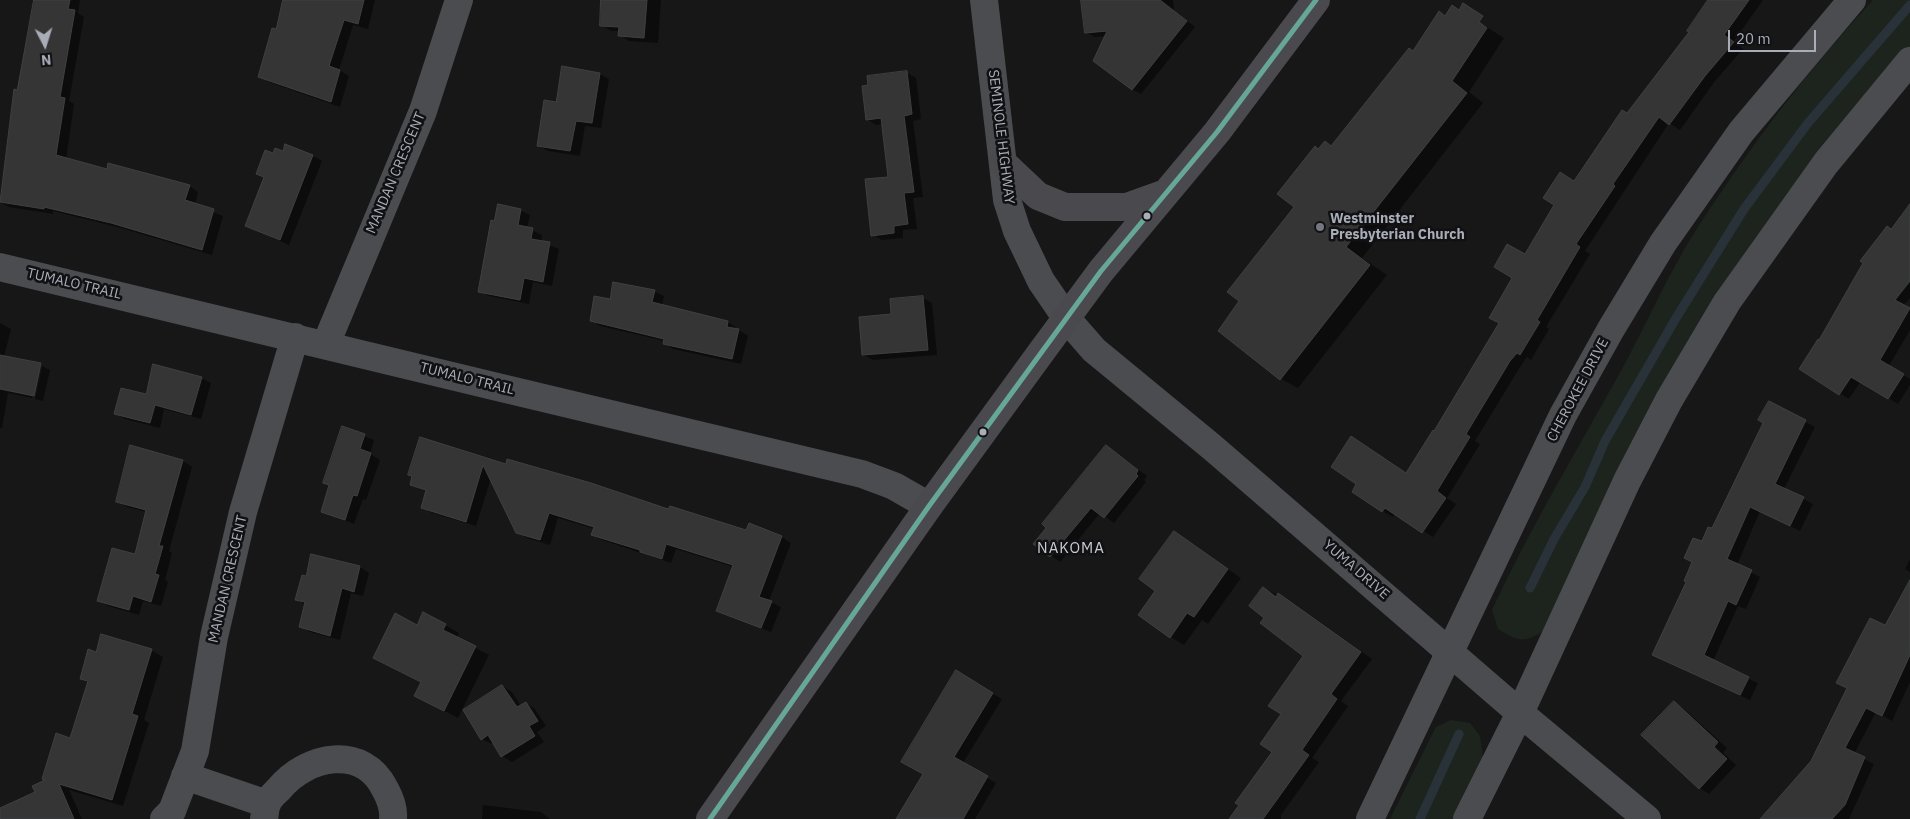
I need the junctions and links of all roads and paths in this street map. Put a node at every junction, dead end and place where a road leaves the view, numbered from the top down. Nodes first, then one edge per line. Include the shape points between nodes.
1 (459, 0) edge
2 (984, 0) edge
3 (1316, 0) edge
4 (1852, 0) edge
5 (1910, 62) edge
6 (1003, 163) junction
7 (1166, 193) junction
8 (0, 266) edge
9 (1067, 320) junction
10 (295, 337) junction
11 (326, 344) junction
12 (930, 506) junction
13 (1450, 652) junction
14 (1520, 713) junction
15 (185, 776) junction
16 (265, 811) edge
17 (164, 819) edge
18 (393, 819) edge
19 (710, 819) edge
20 (1370, 819) edge
21 (1467, 819) edge
22 (1647, 819) edge

1 - 11 street, MANDAN CRESCENT via 423,110
2 - 6 street, SEMINOLE HIGHWAY
3 - 7 main road via 1217,132
4 - 13 street, CHEROKEE DRIVE via 1741,132 1663,243 1563,415
5 - 14 street via 1826,163 1722,310 1668,400
6 - 7 main road via 1038,196 1065,207 1127,207
6 - 9 street, SEMINOLE HIGHWAY via 1007,200 1017,231 1041,281
7 - 9 main road via 1101,271
8 - 10 street, TUMALO TRAIL
9 - 12 main road
9 - 13 street, YUMA DRIVE via 1094,350
10 - 11 street, TUMALO TRAIL
10 - 15 street, MANDAN CRESCENT via 243,512 214,637 195,750
11 - 12 street, TUMALO TRAIL via 618,418 862,474 894,486
12 - 19 main road
13 - 14 street, YUMA DRIVE
13 - 20 street, CHEROKEE DRIVE
14 - 21 street
14 - 22 street, YUMA DRIVE
15 - 16 street
15 - 17 street, MANDAN CRESCENT via 172,812
16 - 18 street via 287,779 303,767 336,759 368,768 381,781 389,796

